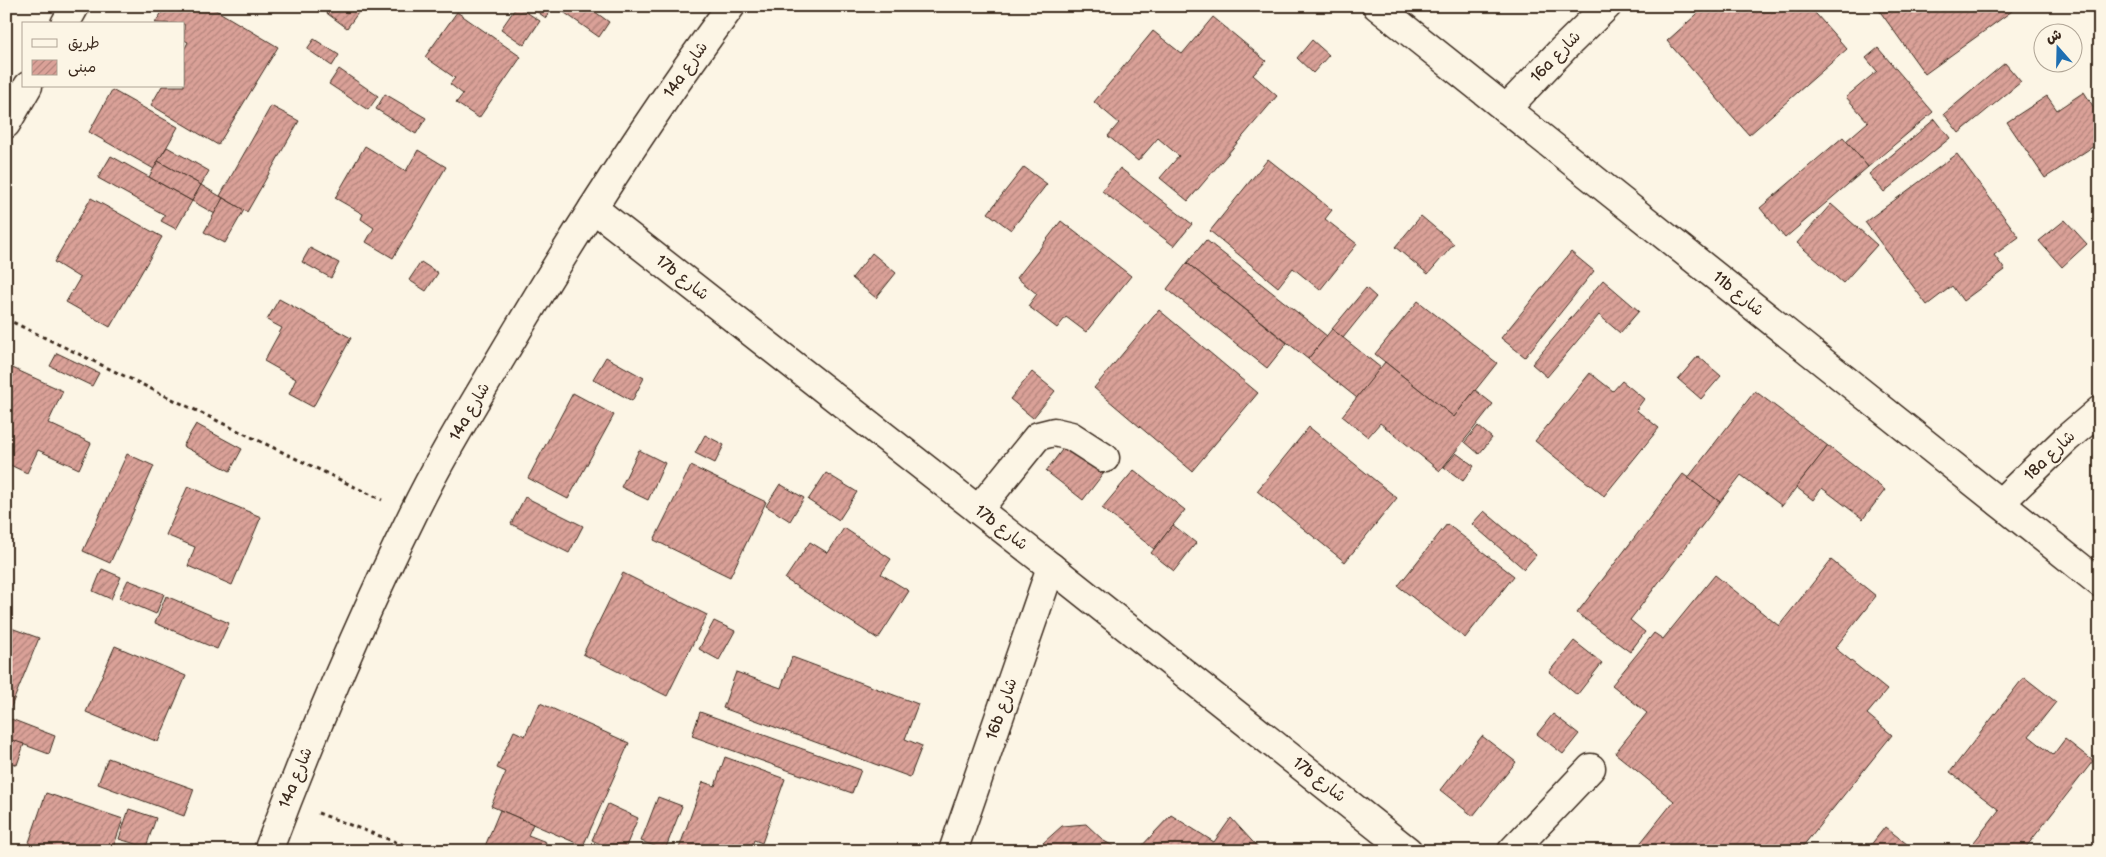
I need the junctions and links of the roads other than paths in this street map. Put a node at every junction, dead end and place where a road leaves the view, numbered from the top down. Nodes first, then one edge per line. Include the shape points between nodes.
1 (75, 6) edge
2 (731, 6) edge
3 (1377, 6) edge
4 (1607, 6) edge
5 (66, 22) edge
6 (27, 88) edge
7 (1506, 109) junction
8 (6, 124) edge
9 (593, 208) junction
10 (2100, 410) edge
11 (1105, 458) dead end
12 (2000, 503) junction
13 (978, 510) junction
14 (1051, 567) junction
15 (2100, 582) edge
16 (1591, 768) dead end
17 (268, 851) edge
18 (953, 851) edge
19 (1408, 851) edge
20 (1512, 851) edge

1 - 5 street
2 - 9 street, 14a شارع
3 - 7 street, 11b شارع
4 - 7 street, 16a شارع
6 - 8 street
7 - 12 street, 11b شارع
9 - 13 street, 17b شارع
9 - 17 street, 14a شارع via 485,385 412,514 326,705
10 - 12 street, 18a شارع
11 - 13 street via 1071,436 1054,432 1038,436
12 - 15 street, 11b شارع
13 - 14 street, 17b شارع
14 - 18 street, 16b شارع
14 - 19 street, 17b شارع
16 - 20 street

